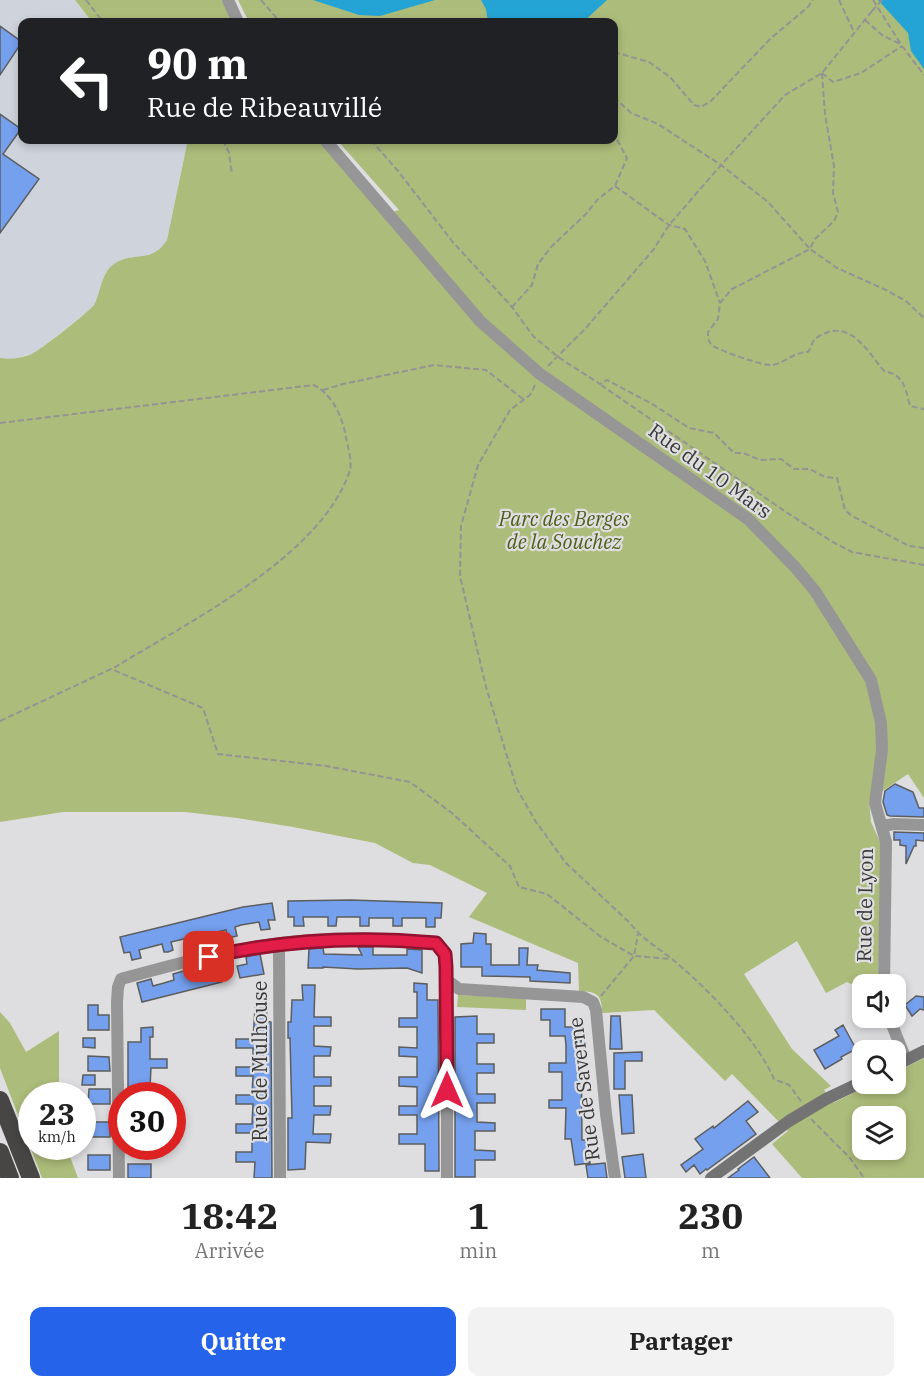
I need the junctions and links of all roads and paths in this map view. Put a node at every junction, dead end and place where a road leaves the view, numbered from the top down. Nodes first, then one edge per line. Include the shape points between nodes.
1 (86, 0) edge
2 (228, 0) edge
3 (261, 0) edge
4 (813, 0) edge
5 (839, 0) edge
6 (873, 0) edge
7 (882, 0) edge
8 (100, 18) edge
9 (236, 18) edge
10 (277, 18) edge
11 (865, 20) junction
12 (854, 32) junction
13 (902, 46) junction
14 (618, 53) edge
15 (822, 73) junction
16 (924, 75) edge
17 (618, 101) edge
18 (618, 142) edge
19 (225, 144) edge
20 (329, 144) edge
21 (374, 144) edge
22 (721, 165) junction
23 (232, 174) dead end
24 (615, 186) junction
25 (669, 225) junction
26 (810, 249) junction
27 (720, 303) junction
28 (512, 308) junction
29 (924, 318) edge
30 (558, 357) junction
31 (540, 374) junction
32 (600, 384) junction
33 (323, 390) junction
34 (523, 399) junction
35 (924, 409) edge
36 (0, 423) edge
37 (924, 549) edge
38 (924, 565) edge
39 (111, 669) junction
40 (0, 721) edge
41 (924, 825) edge
42 (883, 826) junction
43 (638, 934) junction
44 (279, 943) junction
45 (634, 956) junction
46 (671, 959) junction
47 (884, 974) edge
48 (447, 980) junction
49 (593, 1002) junction
50 (924, 1051) edge
51 (906, 1060) edge
52 (852, 1087) edge
53 (0, 1100) edge
54 (801, 1114) junction
55 (0, 1152) edge
56 (10, 1178) edge
57 (31, 1178) edge
58 (119, 1178) edge
59 (280, 1178) edge
60 (447, 1178) edge
61 (615, 1178) edge
62 (711, 1178) edge
63 (864, 1178) edge

1 - 8 path
2 - 9 street
3 - 10 path
4 - 14 path via 711,101 701,106 694,105 670,77 649,62
5 - 12 path
6 - 13 path
7 - 11 path, bridge
11 - 12 path
11 - 13 path
12 - 15 path
13 - 15 path via 861,73 833,82
13 - 16 path
15 - 22 path via 785,95
15 - 26 path via 838,212
17 - 22 path via 631,113 658,124
18 - 24 path via 627,158
19 - 23 path
20 - 31 street, Rue du 10 Mars via 480,321
21 - 28 path
22 - 25 path
22 - 26 path via 768,202
24 - 25 path
24 - 28 path via 552,246 538,264 532,285
25 - 27 path via 686,229 708,268
25 - 30 path via 654,249
26 - 27 path via 732,289
26 - 29 path via 837,268 906,301
27 - 35 path via 718,319 708,332 715,348 773,366 808,352 822,334 843,331 862,342 884,371 900,378 910,406
28 - 30 path via 533,336
30 - 31 path
30 - 32 path
31 - 34 path via 530,395
31 - 42 street, Rue du 10 Mars via 748,519 815,591 874,690 882,750 875,803
32 - 37 path via 607,380 689,429 714,433 734,453 760,460 781,459 794,469 810,469 837,478 845,510 852,516 909,546
32 - 38 path via 831,541 852,552
33 - 34 path via 434,365 486,370
33 - 36 path via 314,385 302,386
33 - 39 path via 345,428 351,468 332,507 293,551 183,628
34 - 43 path via 510,410 478,465 461,526 462,588 517,789 566,863
39 - 40 path
39 - 45 path via 203,708 218,754 326,766 410,782 452,813 510,866 519,887 547,894 601,937
41 - 42 street
42 - 47 street, Rue de Lyon
43 - 45 path
43 - 46 path
44 - 48 street via 314,939 436,943 445,954
44 - 58 street via 122,979 118,987
44 - 59 street, Rue de Mulhouse
45 - 46 path
45 - 49 path
46 - 54 path via 735,1023 767,1063 774,1079 789,1085 804,1105 798,1108
48 - 49 street, Rue de Saverne via 459,989 583,997
48 - 60 street
49 - 61 street, Rue de Saverne
50 - 51 street
52 - 54 street
53 - 57 highway
54 - 62 street
54 - 63 path via 805,1119 809,1116
55 - 56 highway

